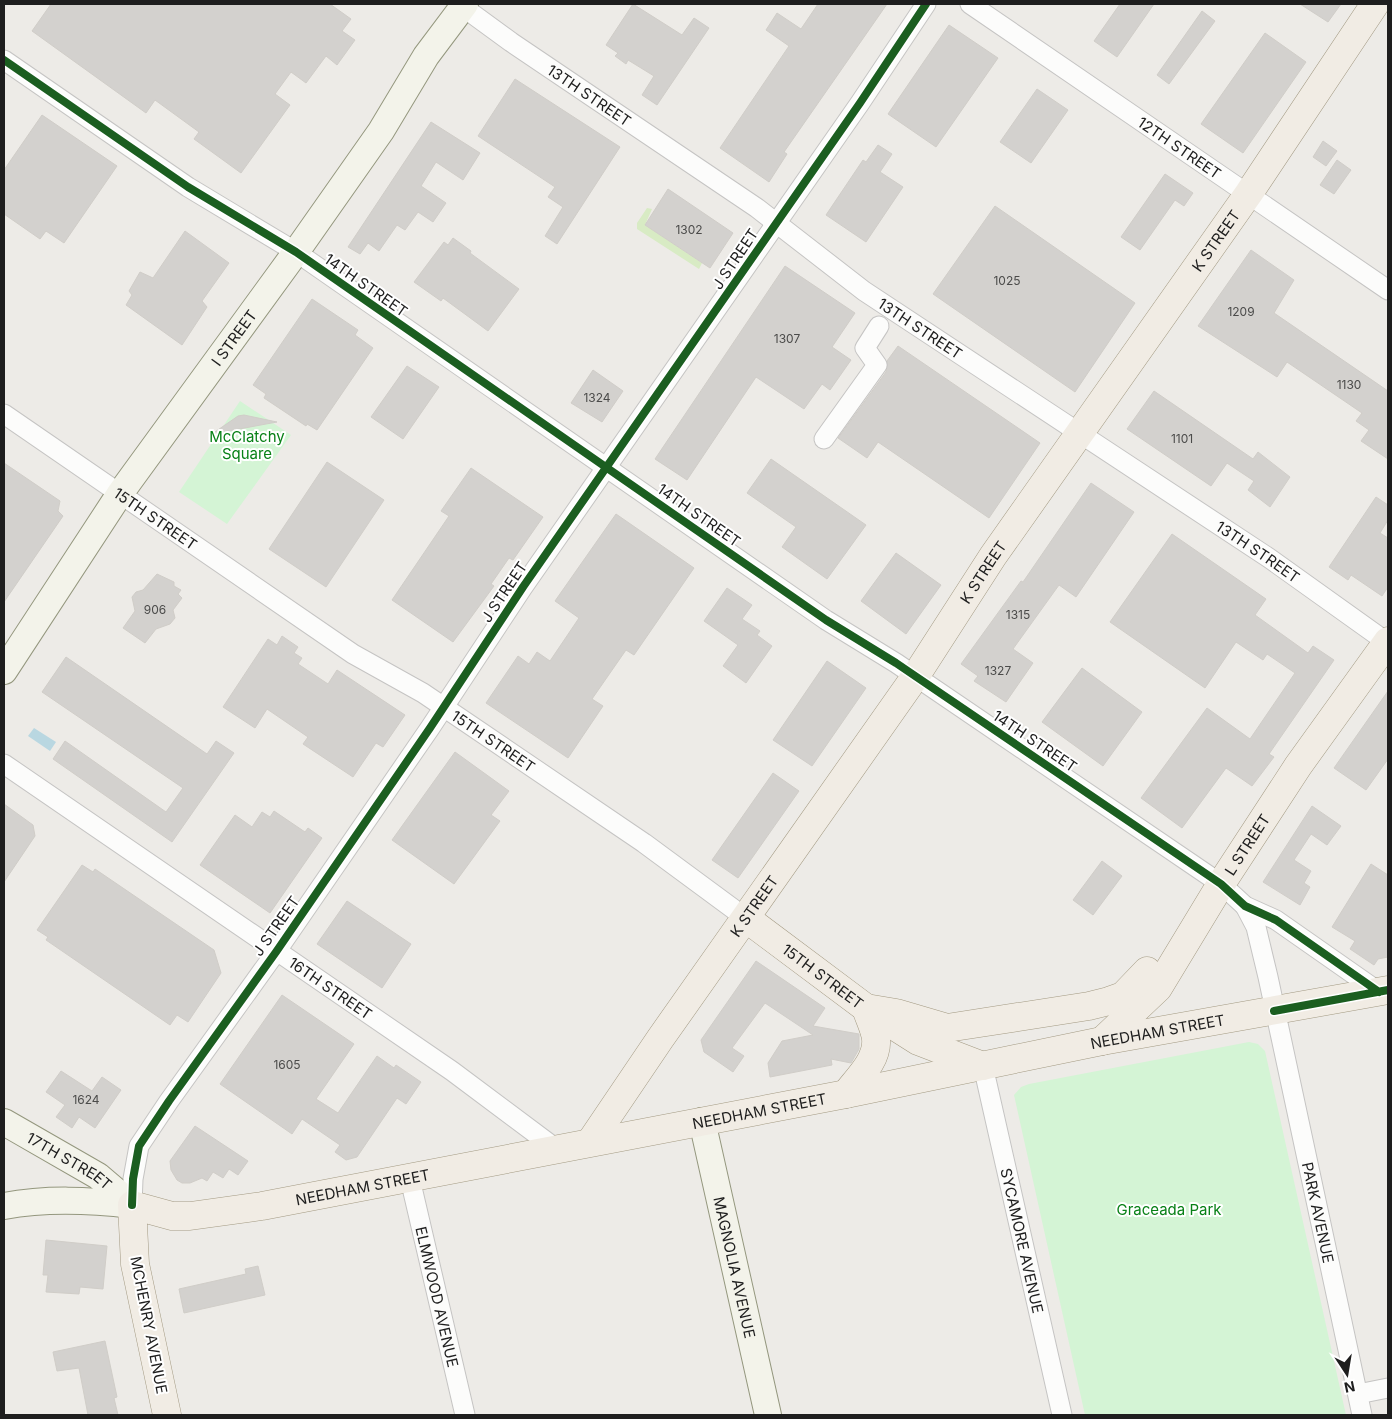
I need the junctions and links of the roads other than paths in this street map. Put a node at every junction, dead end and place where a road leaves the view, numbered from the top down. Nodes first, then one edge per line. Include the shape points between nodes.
1 (926, 4) edge
2 (970, 4) edge
3 (1375, 4) edge
4 (462, 5) edge
5 (4, 60) edge
6 (1248, 193) junction
7 (775, 223) junction
8 (296, 252) junction
9 (1388, 290) edge
10 (879, 326) dead end
11 (4, 414) edge
12 (1081, 433) junction
13 (824, 439) dead end
14 (606, 469) junction
15 (119, 494) junction
16 (1388, 642) edge
17 (4, 671) edge
18 (915, 677) junction
19 (443, 708) junction
20 (4, 764) edge
21 (1221, 884) junction
22 (1245, 906) junction
23 (747, 919) junction
24 (1181, 950) junction
25 (276, 952) junction
26 (1384, 991) edge
27 (866, 1008) junction
28 (1274, 1011) junction
29 (1102, 1041) junction
30 (983, 1066) junction
31 (846, 1094) junction
32 (702, 1120) junction
33 (4, 1122) edge
34 (592, 1141) junction
35 (555, 1148) junction
36 (410, 1179) junction
37 (132, 1205) junction
38 (4, 1206) edge
39 (1388, 1388) edge
40 (1358, 1394) junction
41 (167, 1415) edge
42 (465, 1415) edge
43 (768, 1415) edge
44 (1062, 1415) edge
45 (1362, 1415) edge

1 - 7 street, J STREET
2 - 6 street, 12TH STREET
3 - 6 main road, K STREET
4 - 7 street, 13TH STREET
4 - 8 street, I STREET via 426,56 381,131
5 - 8 street, 14TH STREET via 188,187
6 - 9 street, 12TH STREET
6 - 12 main road, K STREET
7 - 12 street, 13TH STREET via 864,292
7 - 14 street, J STREET
8 - 14 street, 14TH STREET via 536,416
8 - 15 street, I STREET
10 - 13 street via 864,348 877,365
11 - 15 street, 15TH STREET
12 - 16 street, 13TH STREET
12 - 18 main road, K STREET via 993,556
14 - 18 street, 14TH STREET
14 - 19 street, J STREET
15 - 17 street, I STREET
15 - 19 street, 15TH STREET via 353,654 423,693
16 - 21 main road, L STREET via 1298,766
18 - 21 street, 14TH STREET
18 - 23 main road, K STREET
19 - 23 street, 15TH STREET via 644,843
19 - 25 street, J STREET
20 - 25 street, 16TH STREET
21 - 22 street, 14TH STREET
21 - 24 main road, L STREET
22 - 26 street, 14TH STREET via 1276,920
22 - 28 street, 14TH STREET via 1256,927
23 - 27 main road, 15TH STREET
23 - 34 main road, K STREET
24 - 27 main road via 1156,963 1123,996 1089,1006 947,1028
24 - 29 main road, L STREET via 1158,988
25 - 35 street, 16TH STREET via 452,1071
25 - 37 street, J STREET via 139,1146
26 - 28 main road, NEEDHAM STREET
27 - 30 main road, 15TH STREET via 918,1041
27 - 31 main road via 876,1038 875,1052
28 - 29 main road, NEEDHAM STREET
28 - 40 street, PARK AVENUE
29 - 30 main road, NEEDHAM STREET
30 - 31 main road, NEEDHAM STREET
30 - 44 street, SYCAMORE AVENUE
31 - 32 main road, NEEDHAM STREET
32 - 34 main road, NEEDHAM STREET
32 - 43 street, MAGNOLIA AVENUE
33 - 37 street, 17TH STREET via 98,1176
34 - 35 main road, NEEDHAM STREET
35 - 36 main road, NEEDHAM STREET
36 - 37 main road, NEEDHAM STREET via 190,1216 172,1216
36 - 42 street, ELMWOOD AVENUE
37 - 38 street via 84,1199
37 - 41 main road, MCHENRY AVENUE via 135,1264
39 - 40 street
40 - 45 street, PARK AVENUE

